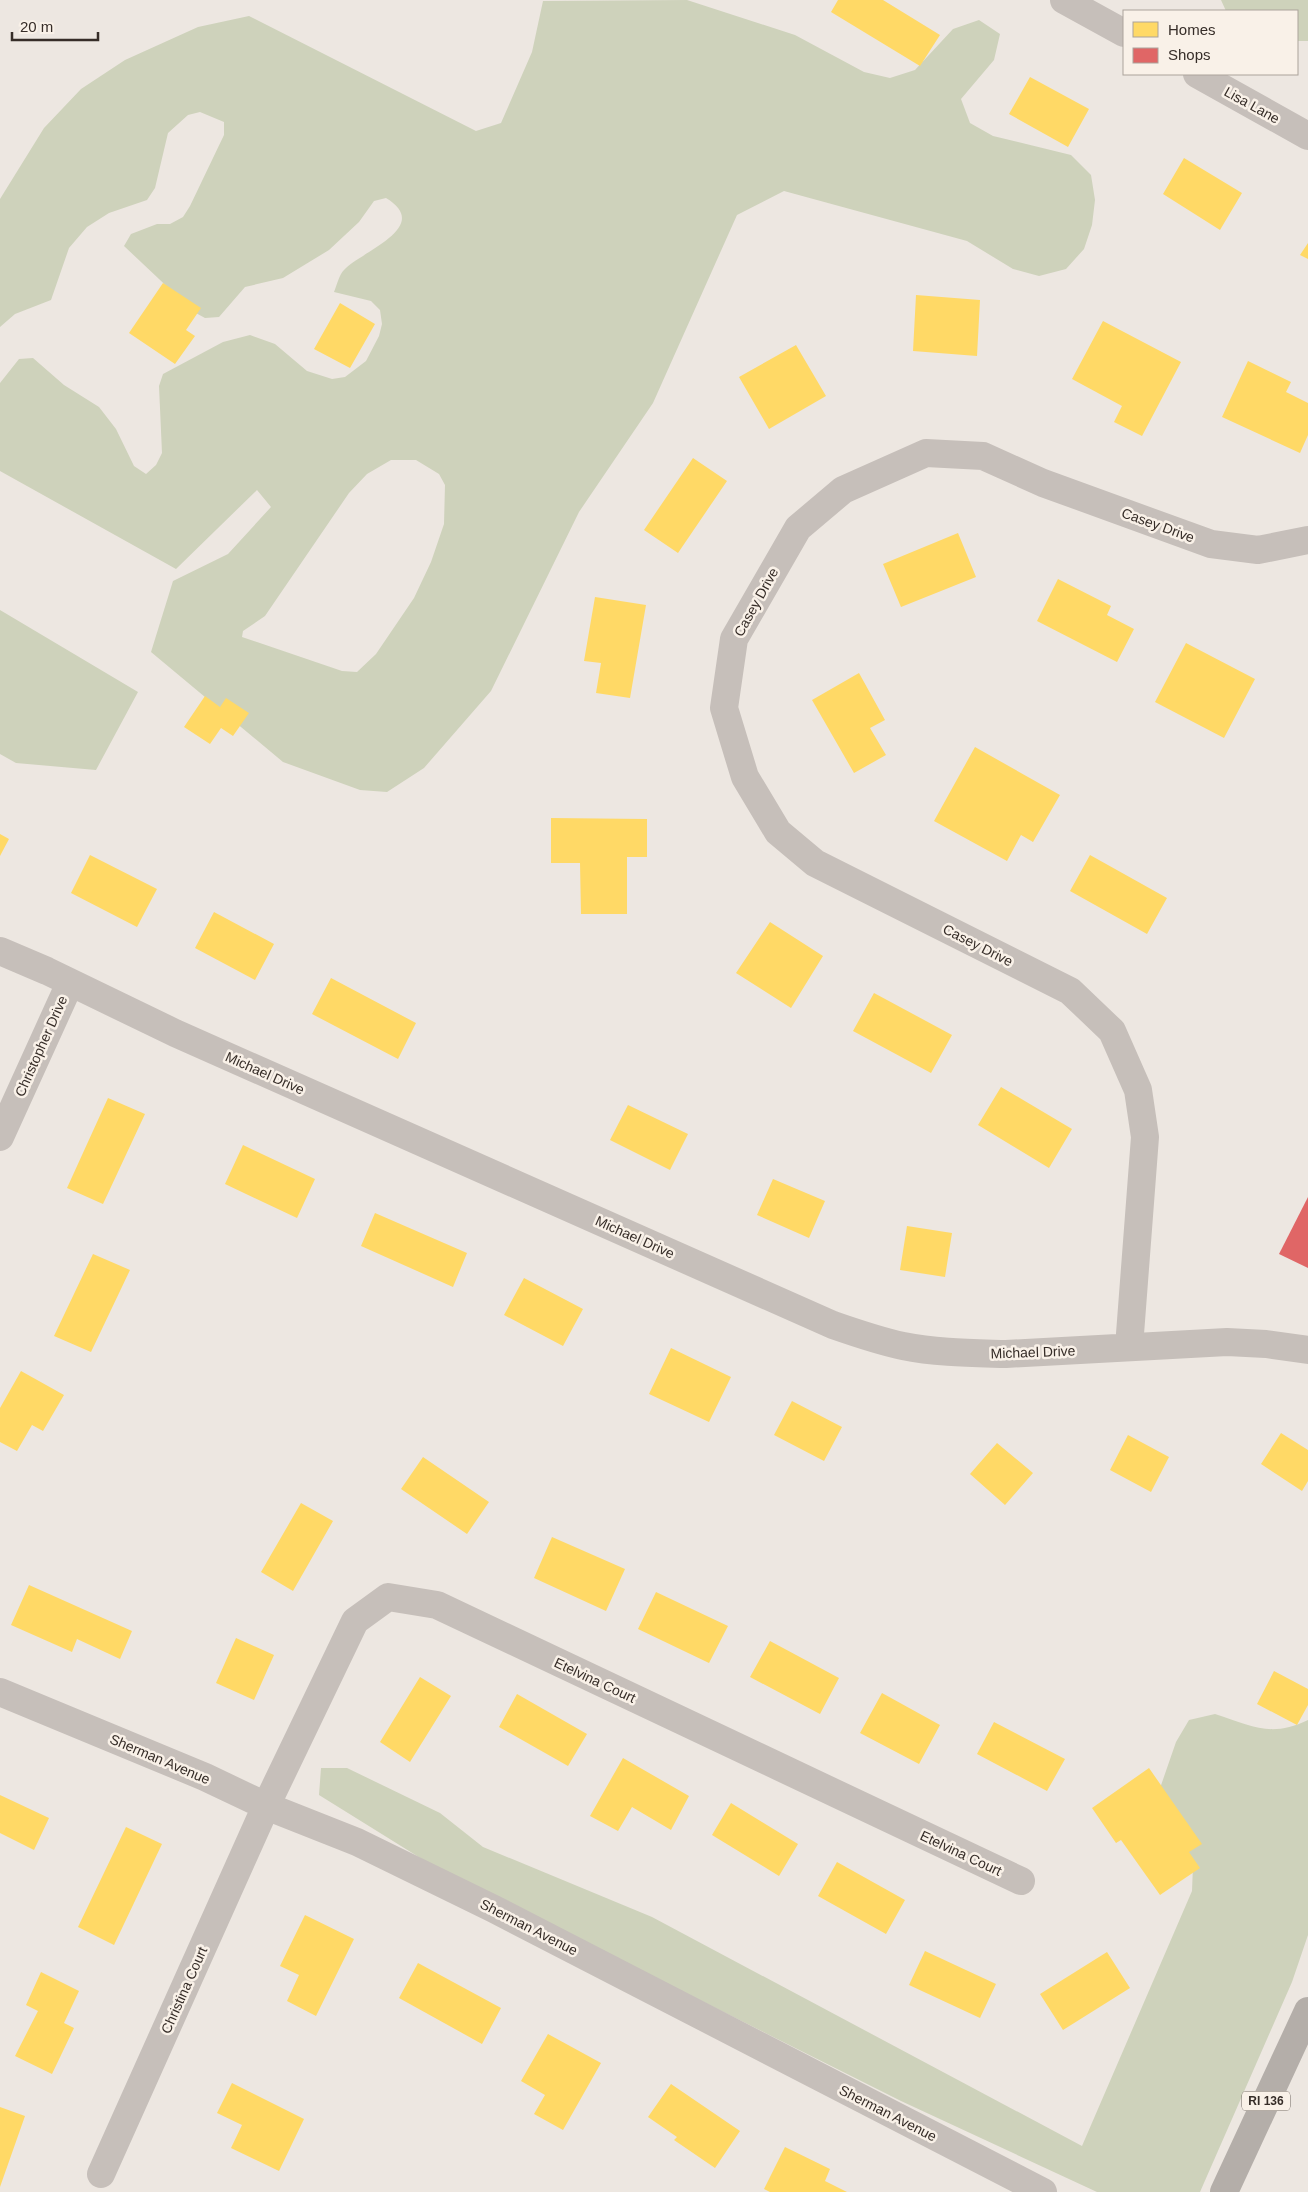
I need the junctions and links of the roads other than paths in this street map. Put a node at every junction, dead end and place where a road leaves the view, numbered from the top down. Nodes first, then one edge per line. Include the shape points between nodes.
1 (1064, 0) edge
2 (1123, 33) edge
3 (1199, 75) edge
4 (1308, 136) edge
5 (1308, 540) edge
6 (0, 951) edge
7 (70, 983) junction
8 (0, 1136) edge
9 (1129, 1347) junction
10 (1308, 1350) edge
11 (0, 1692) edge
12 (266, 1806) junction
13 (1021, 1881) dead end
14 (1308, 2011) edge
15 (101, 2174) dead end
16 (1043, 2192) edge
17 (1224, 2192) edge

1 - 2 street
3 - 4 street, Lisa Lane
5 - 9 street, Casey Drive via 1258,550 1212,544 1043,483 983,456 926,453 842,490 798,528 734,639 724,708 744,777 778,832 815,863 1070,991 1112,1031 1138,1090 1145,1137
6 - 7 street, Michael Drive
7 - 8 street, Christopher Drive
7 - 9 street, Michael Drive via 184,1037 833,1325 902,1346 970,1353
9 - 10 street, Michael Drive via 1227,1342
11 - 12 street, Sherman Avenue via 205,1777
12 - 13 street, Etelvina Court via 355,1622 388,1597 436,1605
12 - 15 street, Christina Court
12 - 16 street, Sherman Avenue via 358,1842 494,1909
14 - 17 main road, RI 136

